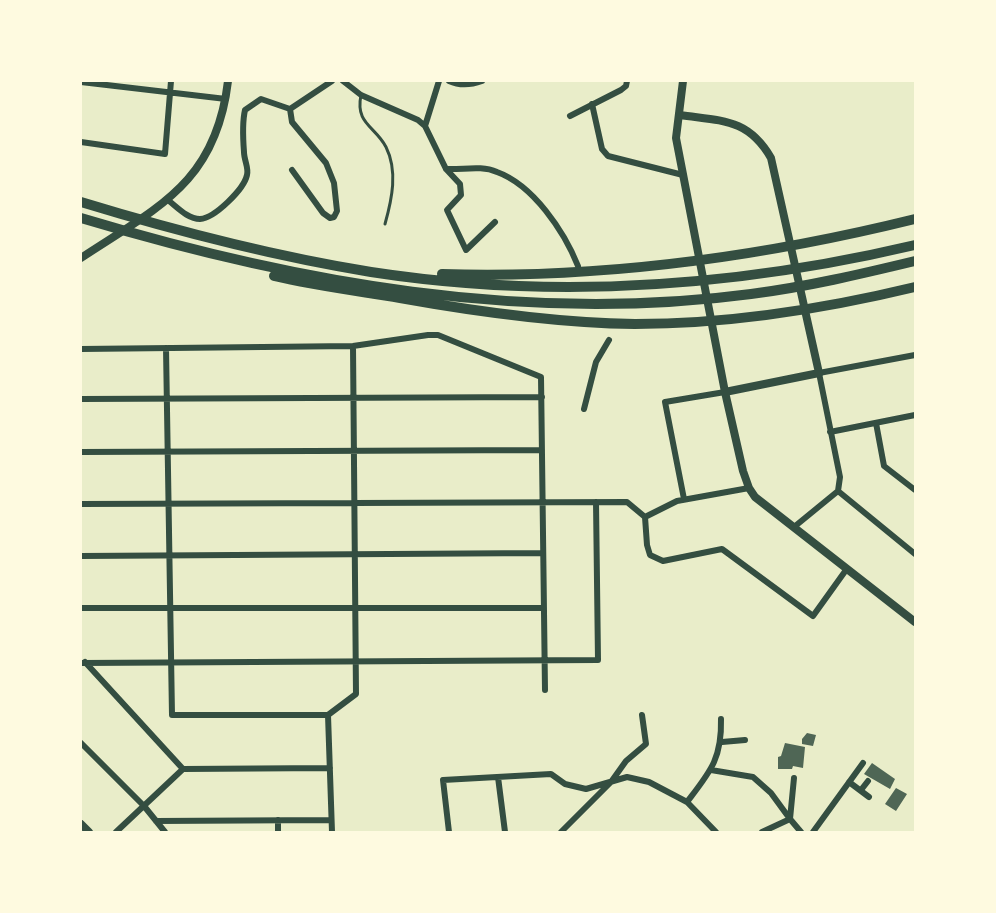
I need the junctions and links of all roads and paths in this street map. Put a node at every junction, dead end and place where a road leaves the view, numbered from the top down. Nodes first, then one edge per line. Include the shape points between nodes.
1 (171, 81) edge
2 (228, 81) edge
3 (328, 81) edge
4 (343, 81) edge
5 (439, 81) edge
6 (449, 81) edge
7 (627, 81) edge
8 (684, 81) edge
9 (81, 82) edge
10 (478, 82) edge
11 (170, 92) junction
12 (361, 95) junction
13 (226, 99) junction
14 (592, 105) junction
15 (290, 109) junction
16 (680, 115) junction
17 (570, 116) dead end
18 (425, 126) junction
19 (81, 142) edge
20 (446, 169) junction
21 (292, 170) dead end
22 (683, 175) junction
23 (169, 201) junction
24 (81, 202) edge
25 (81, 218) edge
26 (915, 219) edge
27 (495, 222) dead end
28 (385, 224) dead end
29 (915, 244) edge
30 (213, 255) junction
31 (81, 258) edge
32 (915, 261) edge
33 (578, 266) dead end
34 (372, 272) junction
35 (915, 287) edge
36 (609, 340) dead end
37 (353, 346) junction
38 (166, 348) junction
39 (81, 349) edge
40 (915, 355) edge
41 (819, 373) junction
42 (725, 392) junction
43 (542, 397) junction
44 (353, 398) junction
45 (81, 399) edge
46 (167, 399) junction
47 (584, 409) dead end
48 (915, 415) edge
49 (876, 423) junction
50 (830, 432) junction
51 (354, 450) junction
52 (542, 450) junction
53 (81, 452) edge
54 (168, 452) junction
55 (749, 488) junction
56 (915, 490) edge
57 (838, 492) junction
58 (684, 499) junction
59 (543, 502) junction
60 (596, 502) junction
61 (354, 503) junction
62 (81, 504) edge
63 (169, 504) junction
64 (645, 517) junction
65 (795, 527) junction
66 (543, 553) junction
67 (355, 554) junction
68 (915, 554) edge
69 (81, 556) edge
70 (170, 556) junction
71 (846, 570) junction
72 (81, 608) edge
73 (170, 608) junction
74 (356, 608) junction
75 (544, 608) junction
76 (915, 622) edge
77 (356, 660) junction
78 (545, 660) junction
79 (83, 663) edge
80 (171, 663) junction
81 (545, 690) dead end
82 (328, 715) junction
83 (642, 715) dead end
84 (721, 719) dead end
85 (745, 740) dead end
86 (722, 742) junction
87 (81, 743) edge
88 (863, 763) dead end
89 (330, 768) junction
90 (183, 769) junction
91 (711, 770) junction
92 (498, 777) junction
93 (794, 778) dead end
94 (868, 781) dead end
95 (611, 782) junction
96 (849, 782) junction
97 (861, 790) junction
98 (869, 797) dead end
99 (687, 802) junction
100 (144, 806) junction
101 (790, 819) junction
102 (278, 820) junction
103 (331, 820) junction
104 (156, 821) junction
105 (81, 824) edge
106 (89, 832) edge
107 (116, 832) edge
108 (165, 832) edge
109 (278, 832) edge
110 (332, 832) edge
111 (448, 832) edge
112 (505, 832) edge
113 (561, 832) edge
114 (716, 832) edge
115 (762, 832) edge
116 (801, 832) edge
117 (813, 832) edge

1 - 11 street
2 - 13 street
3 - 15 street
4 - 12 street
5 - 18 street
6 - 10 street
7 - 14 street via 621,90
8 - 16 street
9 - 11 street
11 - 13 street
11 - 19 street via 165,154
12 - 18 street
12 - 28 lane via 361,117 386,146 393,171
13 - 23 street via 213,143 195,172
14 - 17 street
14 - 22 street via 602,149 608,156
15 - 21 street via 292,122 326,164 334,183 334,217 323,213
15 - 23 street via 261,99 245,110 245,183 212,214 201,219 188,216
16 - 22 street via 676,138
16 - 41 street via 745,127 771,158
18 - 20 street
20 - 27 street via 460,184 460,195 447,210 466,250
20 - 33 street via 496,171 521,184 550,216
22 - 42 street
23 - 31 street
24 - 34 highway via 284,256
25 - 30 highway
26 - 34 highway via 762,250 623,269 488,275
29 - 34 highway via 782,271 666,284 524,286
30 - 32 highway via 408,292 558,304 750,295
30 - 35 highway via 272,275 322,286 455,308 588,322 661,323 754,317
36 - 47 street via 596,362
37 - 38 street
37 - 43 street via 438,335 541,377
37 - 44 street
38 - 39 street
38 - 46 street
40 - 41 street
41 - 42 street
41 - 50 street
42 - 55 street
42 - 58 street via 665,402
43 - 44 street
43 - 52 street
44 - 46 street
44 - 51 street
45 - 46 street
46 - 54 street
48 - 49 street
49 - 50 street
49 - 56 street via 884,466
50 - 57 street via 840,477
51 - 52 street
51 - 54 street
51 - 61 street
52 - 59 street
53 - 54 street
54 - 63 street
55 - 58 street
55 - 65 street
57 - 65 street
57 - 68 street
58 - 64 street
59 - 60 street
59 - 61 street
59 - 66 street
60 - 64 street via 627,502
60 - 78 street via 598,660
61 - 63 street
61 - 67 street
62 - 63 street
63 - 70 street
64 - 71 street via 650,555 663,561 722,549 813,616
65 - 71 street
66 - 67 street
66 - 75 street
67 - 70 street
67 - 74 street
69 - 70 street
70 - 73 street
71 - 76 street
72 - 73 street
73 - 74 street
73 - 80 street
74 - 75 street
74 - 77 street
75 - 78 street
77 - 78 street
77 - 80 street
77 - 82 street via 356,694
78 - 81 street
79 - 80 street
79 - 90 street
80 - 82 street via 172,715
82 - 89 street
83 - 95 street via 646,744 626,760
84 - 86 street
85 - 86 street
86 - 91 street
87 - 100 street
88 - 96 street
89 - 90 street
89 - 103 street
90 - 100 street
91 - 99 street
91 - 101 street via 753,777
92 - 95 street via 551,774 565,784 586,789
92 - 111 street via 442,780
92 - 112 street
93 - 101 street
94 - 97 street
95 - 99 street via 627,777 650,782
95 - 113 street
96 - 97 street
96 - 117 street
97 - 98 street
99 - 114 street
100 - 104 street
100 - 107 street
101 - 115 street
101 - 116 street
102 - 103 street
102 - 104 street
102 - 109 street
103 - 110 street
104 - 108 street
105 - 106 street

